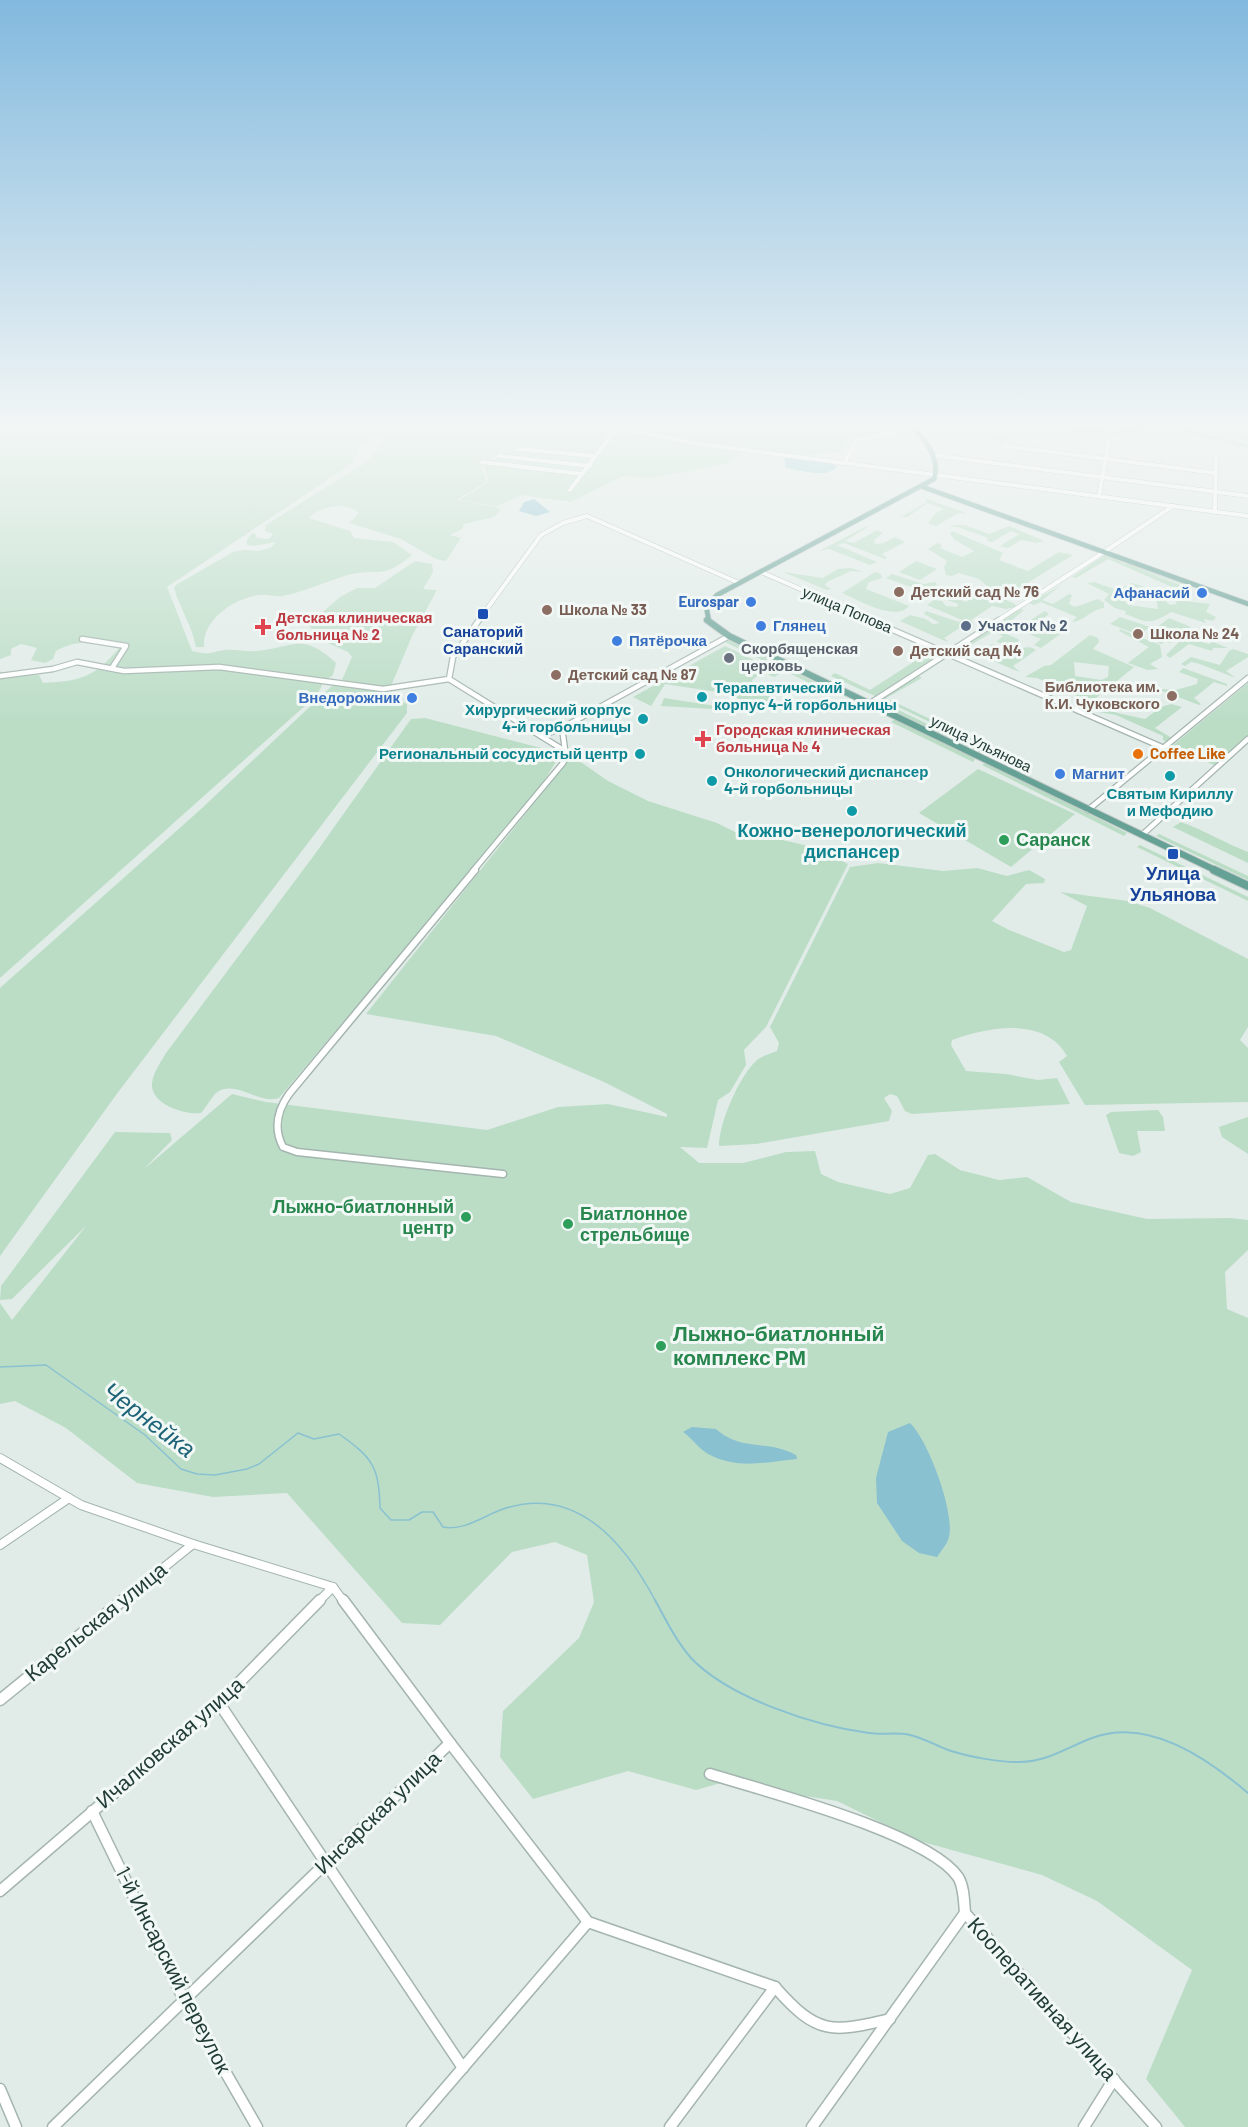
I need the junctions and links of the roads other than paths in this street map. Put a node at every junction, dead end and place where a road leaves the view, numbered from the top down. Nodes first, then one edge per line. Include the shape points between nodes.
1 (561, 524) edge
2 (605, 524) edge
3 (852, 524) edge
4 (1031, 524) edge
5 (1145, 524) edge
6 (1105, 551) junction
7 (760, 572) junction
8 (739, 584) junction
9 (1248, 602) edge
10 (729, 636) junction
11 (82, 639) dead end
12 (946, 653) junction
13 (112, 668) junction
14 (0, 676) edge
15 (1248, 678) edge
16 (449, 679) junction
17 (869, 704) junction
18 (561, 728) junction
19 (542, 736) junction
20 (1248, 739) edge
21 (1164, 748) junction
22 (565, 751) junction
23 (1088, 810) junction
24 (1142, 835) junction
25 (1248, 886) edge
26 (503, 1174) dead end
27 (0, 1458) edge
28 (69, 1498) junction
29 (193, 1544) junction
30 (0, 1545) edge
31 (333, 1587) junction
32 (0, 1700) edge
33 (219, 1703) junction
34 (450, 1743) junction
35 (710, 1774) dead end
36 (92, 1811) junction
37 (325, 1864) junction
38 (0, 1891) edge
39 (965, 1913) junction
40 (588, 1922) junction
41 (775, 1987) junction
42 (184, 2000) junction
43 (890, 2019) junction
44 (463, 2068) junction
45 (1114, 2079) junction
46 (0, 2089) edge
47 (16, 2127) edge
48 (53, 2127) edge
49 (257, 2127) edge
50 (412, 2127) edge
51 (670, 2127) edge
52 (812, 2127) edge
53 (1084, 2127) edge
54 (1156, 2127) edge

1 - 16 street via 542,535 463,641 453,657
2 - 8 street
3 - 7 main road
4 - 6 main road
5 - 6 street
6 - 9 main road
6 - 12 street
7 - 8 main road
7 - 12 street, улица Попова
8 - 10 main road, улица Ульянова via 709,602 705,609 707,620
10 - 17 main road, улица Ульянова
10 - 18 street
11 - 13 street via 126,646
12 - 17 street
12 - 21 street, улица Попова
13 - 14 street via 77,662
13 - 16 street via 219,667 383,689
15 - 21 street
16 - 19 street
17 - 23 main road, улица Ульянова
18 - 19 street
18 - 22 street
19 - 22 street
20 - 24 street
21 - 23 street
22 - 26 street via 563,763 537,796 289,1094 275,1123 283,1147 297,1152
23 - 24 main road, улица Ульянова
24 - 25 main road, улица Ульянова
27 - 28 street
28 - 29 street
28 - 30 street
29 - 31 street
29 - 32 street, Карельская улица
31 - 33 street, Ичалковская улица
31 - 34 street
33 - 36 street, Ичалковская улица
33 - 37 street
34 - 37 street, Инсарская улица
34 - 40 street, Инсарская улица
35 - 39 street, Кооперативная улица via 892,1833 941,1860 958,1878
36 - 38 street, Ичалковская улица
36 - 42 street, 1-й Инсарский переулок
37 - 42 street, Инсарская улица
37 - 44 street
39 - 43 street
39 - 45 street, Кооперативная улица
40 - 41 street
40 - 44 street
41 - 43 street via 793,2009 818,2026 840,2031
41 - 51 street
42 - 48 street, Инсарская улица
42 - 49 street, 1-й Инсарский переулок
43 - 52 street
44 - 50 street
45 - 53 street
45 - 54 street, Кооперативная улица
46 - 47 street

